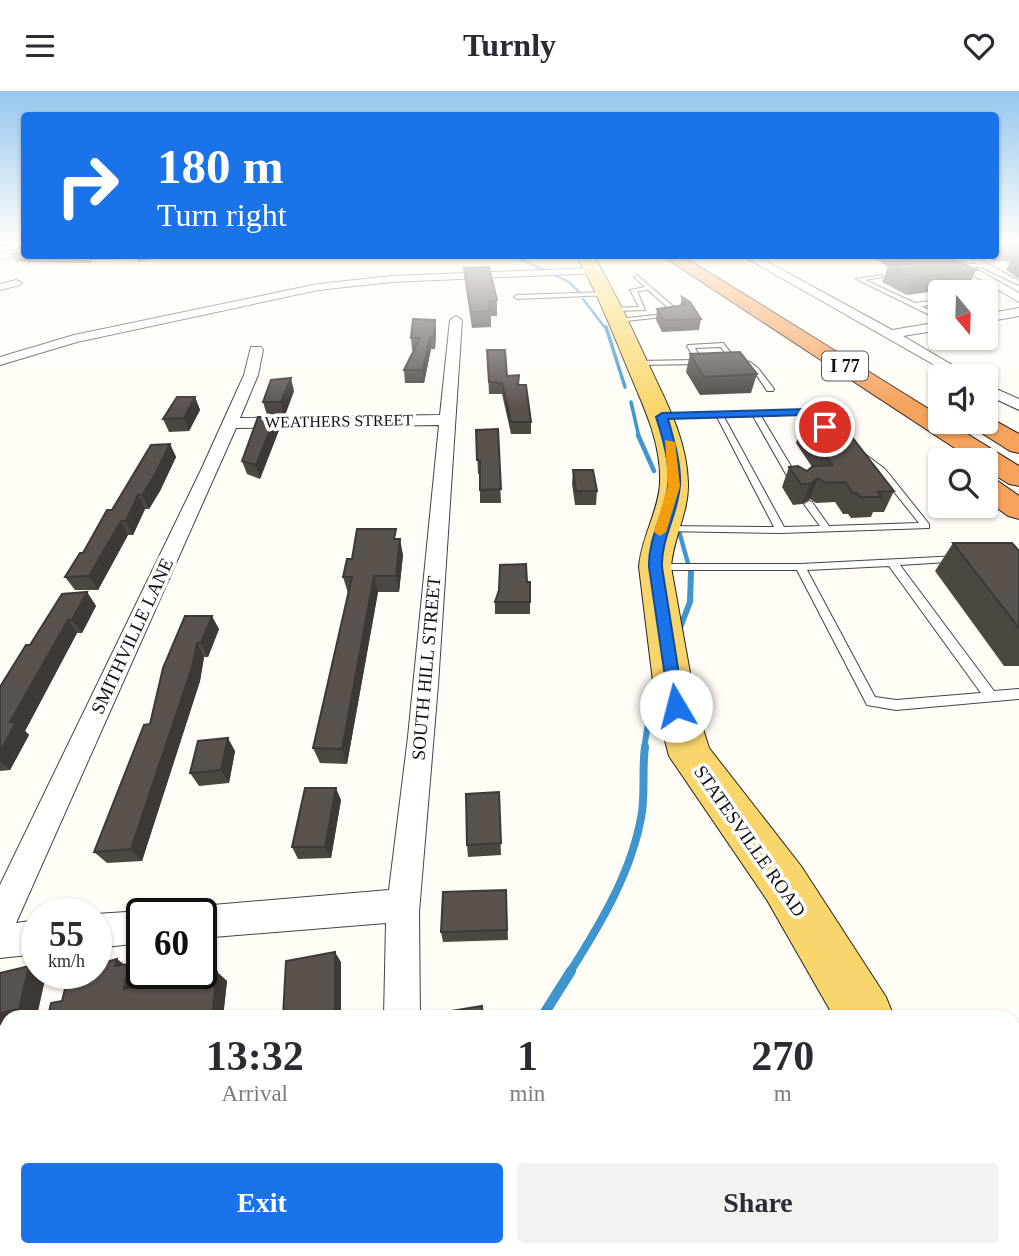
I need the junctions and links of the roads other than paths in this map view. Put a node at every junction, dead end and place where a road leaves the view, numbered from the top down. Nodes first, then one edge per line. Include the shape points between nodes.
1 (265, 298) edge
2 (613, 298) edge
3 (626, 298) edge
4 (634, 298) edge
5 (637, 298) edge
6 (661, 298) edge
7 (724, 298) edge
8 (737, 298) edge
9 (762, 298) edge
10 (823, 298) edge
11 (899, 298) edge
12 (928, 304) edge
13 (915, 306) junction
14 (928, 312) edge
15 (1019, 312) edge
16 (998, 316) edge
17 (456, 320) dead end
18 (928, 328) edge
19 (888, 335) junction
20 (257, 350) dead end
21 (0, 361) edge
22 (711, 361) edge
23 (723, 361) edge
24 (734, 361) junction
25 (700, 362) junction
26 (637, 363) junction
27 (942, 364) edge
28 (844, 376) junction
29 (770, 389) dead end
30 (998, 394) edge
31 (928, 401) edge
32 (1019, 405) edge
33 (755, 413) junction
34 (719, 414) junction
35 (662, 417) junction
36 (447, 420) junction
37 (230, 423) junction
38 (998, 432) edge
39 (982, 434) edge
40 (839, 437) edge
41 (1019, 445) edge
42 (849, 446) edge
43 (937, 448) edge
44 (954, 448) edge
45 (1019, 457) edge
46 (998, 477) edge
47 (1019, 478) edge
48 (798, 486) edge
49 (1019, 491) edge
50 (998, 495) edge
51 (809, 504) dead end
52 (1019, 510) edge
53 (661, 529) junction
54 (826, 529) junction
55 (781, 530) junction
56 (965, 558) edge
57 (892, 562) junction
58 (655, 567) junction
59 (800, 567) junction
60 (1019, 694) edge
61 (990, 697) junction
62 (404, 905) junction
63 (0, 919) edge
64 (217, 921) edge
65 (21, 939) edge
66 (0, 941) edge
67 (402, 1010) edge
68 (862, 1010) edge

1 - 21 street via 74,339
2 - 26 main road, STATESVILLE ROAD
3 - 5 lane via 643,309
4 - 6 lane via 680,314
7 - 28 highway, I 77
8 - 47 highway, I 77
9 - 31 highway, I 77
10 - 19 street
11 - 13 lane
12 - 13 lane
13 - 14 lane
15 - 16 street
17 - 36 street, SOUTH HILL STREET
18 - 19 street
19 - 27 street
20 - 37 street, SMITHVILLE LANE
22 - 25 lane
23 - 24 lane
24 - 25 lane via 723,345 690,346
24 - 29 lane via 756,368
25 - 26 lane
26 - 35 main road, STATESVILLE ROAD
28 - 43 highway
28 - 44 highway, I 77
30 - 32 street
33 - 34 lane
33 - 40 lane via 806,412
33 - 48 lane
34 - 35 lane
34 - 55 lane
35 - 53 main road, STATESVILLE ROAD via 674,486
36 - 37 street, WEATHERS STREET
36 - 62 street, SOUTH HILL STREET
37 - 63 street, SMITHVILLE LANE
38 - 41 highway
39 - 45 highway
42 - 54 lane via 882,471 926,526
46 - 49 highway
50 - 52 highway
51 - 54 lane
53 - 55 lane
53 - 58 main road, STATESVILLE ROAD
54 - 55 lane
56 - 57 lane
57 - 59 lane
57 - 61 lane
58 - 59 lane
58 - 68 main road, STATESVILLE ROAD via 676,706 690,756 783,883
59 - 61 lane via 871,701 896,705
60 - 61 lane
62 - 64 street
62 - 67 street, SOUTH HILL STREET
65 - 66 street

